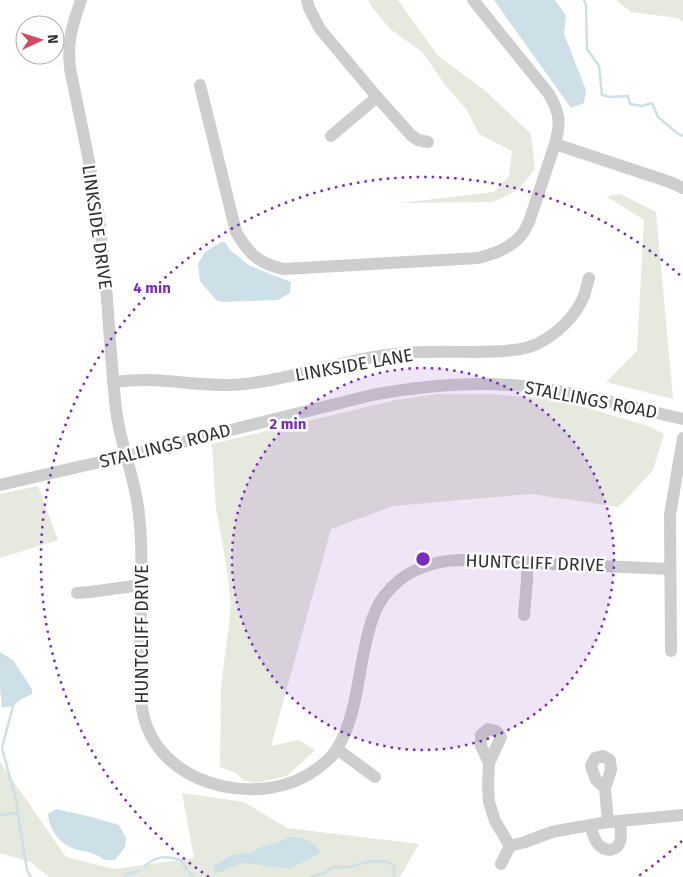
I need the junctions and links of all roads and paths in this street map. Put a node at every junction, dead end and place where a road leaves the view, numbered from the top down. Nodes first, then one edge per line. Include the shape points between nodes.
1 (81, 0) edge
2 (306, 0) edge
3 (472, 0) edge
4 (200, 85) dead end
5 (378, 96) junction
6 (331, 136) dead end
7 (428, 142) dead end
8 (555, 144) junction
9 (683, 188) edge
10 (589, 278) dead end
11 (113, 382) junction
12 (683, 419) edge
13 (683, 438) edge
14 (126, 456) junction
15 (0, 485) edge
16 (526, 562) junction
17 (670, 569) junction
18 (141, 586) junction
19 (77, 593) dead end
20 (524, 615) dead end
21 (671, 651) dead end
22 (337, 749) junction
23 (489, 763) dead end
24 (375, 777) dead end
25 (605, 788) dead end
26 (683, 815) edge
27 (614, 822) junction
28 (590, 826) junction
29 (510, 846) junction
30 (501, 864) dead end

1 - 11 street, LINKSIDE DRIVE via 72,25 68,52 100,225
2 - 5 street via 320,29
3 - 8 street via 549,94 559,119
4 - 8 street via 236,232 250,252 271,266 284,269 478,258 503,250 524,233
5 - 6 street
5 - 7 street via 411,134
8 - 9 street
10 - 11 street, LINKSIDE LANE via 580,304 565,324 546,339 524,349 391,354 245,384
11 - 14 street, LINKSIDE DRIVE
12 - 14 street, STALLINGS ROAD via 546,389 497,384 445,385 372,395
13 - 17 street via 670,515
14 - 15 street, STALLINGS ROAD
14 - 18 street, HUNTCLIFF DRIVE via 139,514
16 - 17 street, HUNTCLIFF DRIVE
16 - 20 street
16 - 22 street, HUNTCLIFF DRIVE via 441,561 414,570 393,586 371,621 353,710
17 - 21 street
18 - 19 street
18 - 22 street, HUNTCLIFF DRIVE via 142,712 153,740 173,763 193,776 215,784 270,788 308,775
22 - 24 street
23 - 29 street via 490,808
25 - 27 street
26 - 27 street
27 - 28 street
27 - 28 street via 621,840 610,850 597,844
28 - 29 street via 552,832
29 - 30 street

